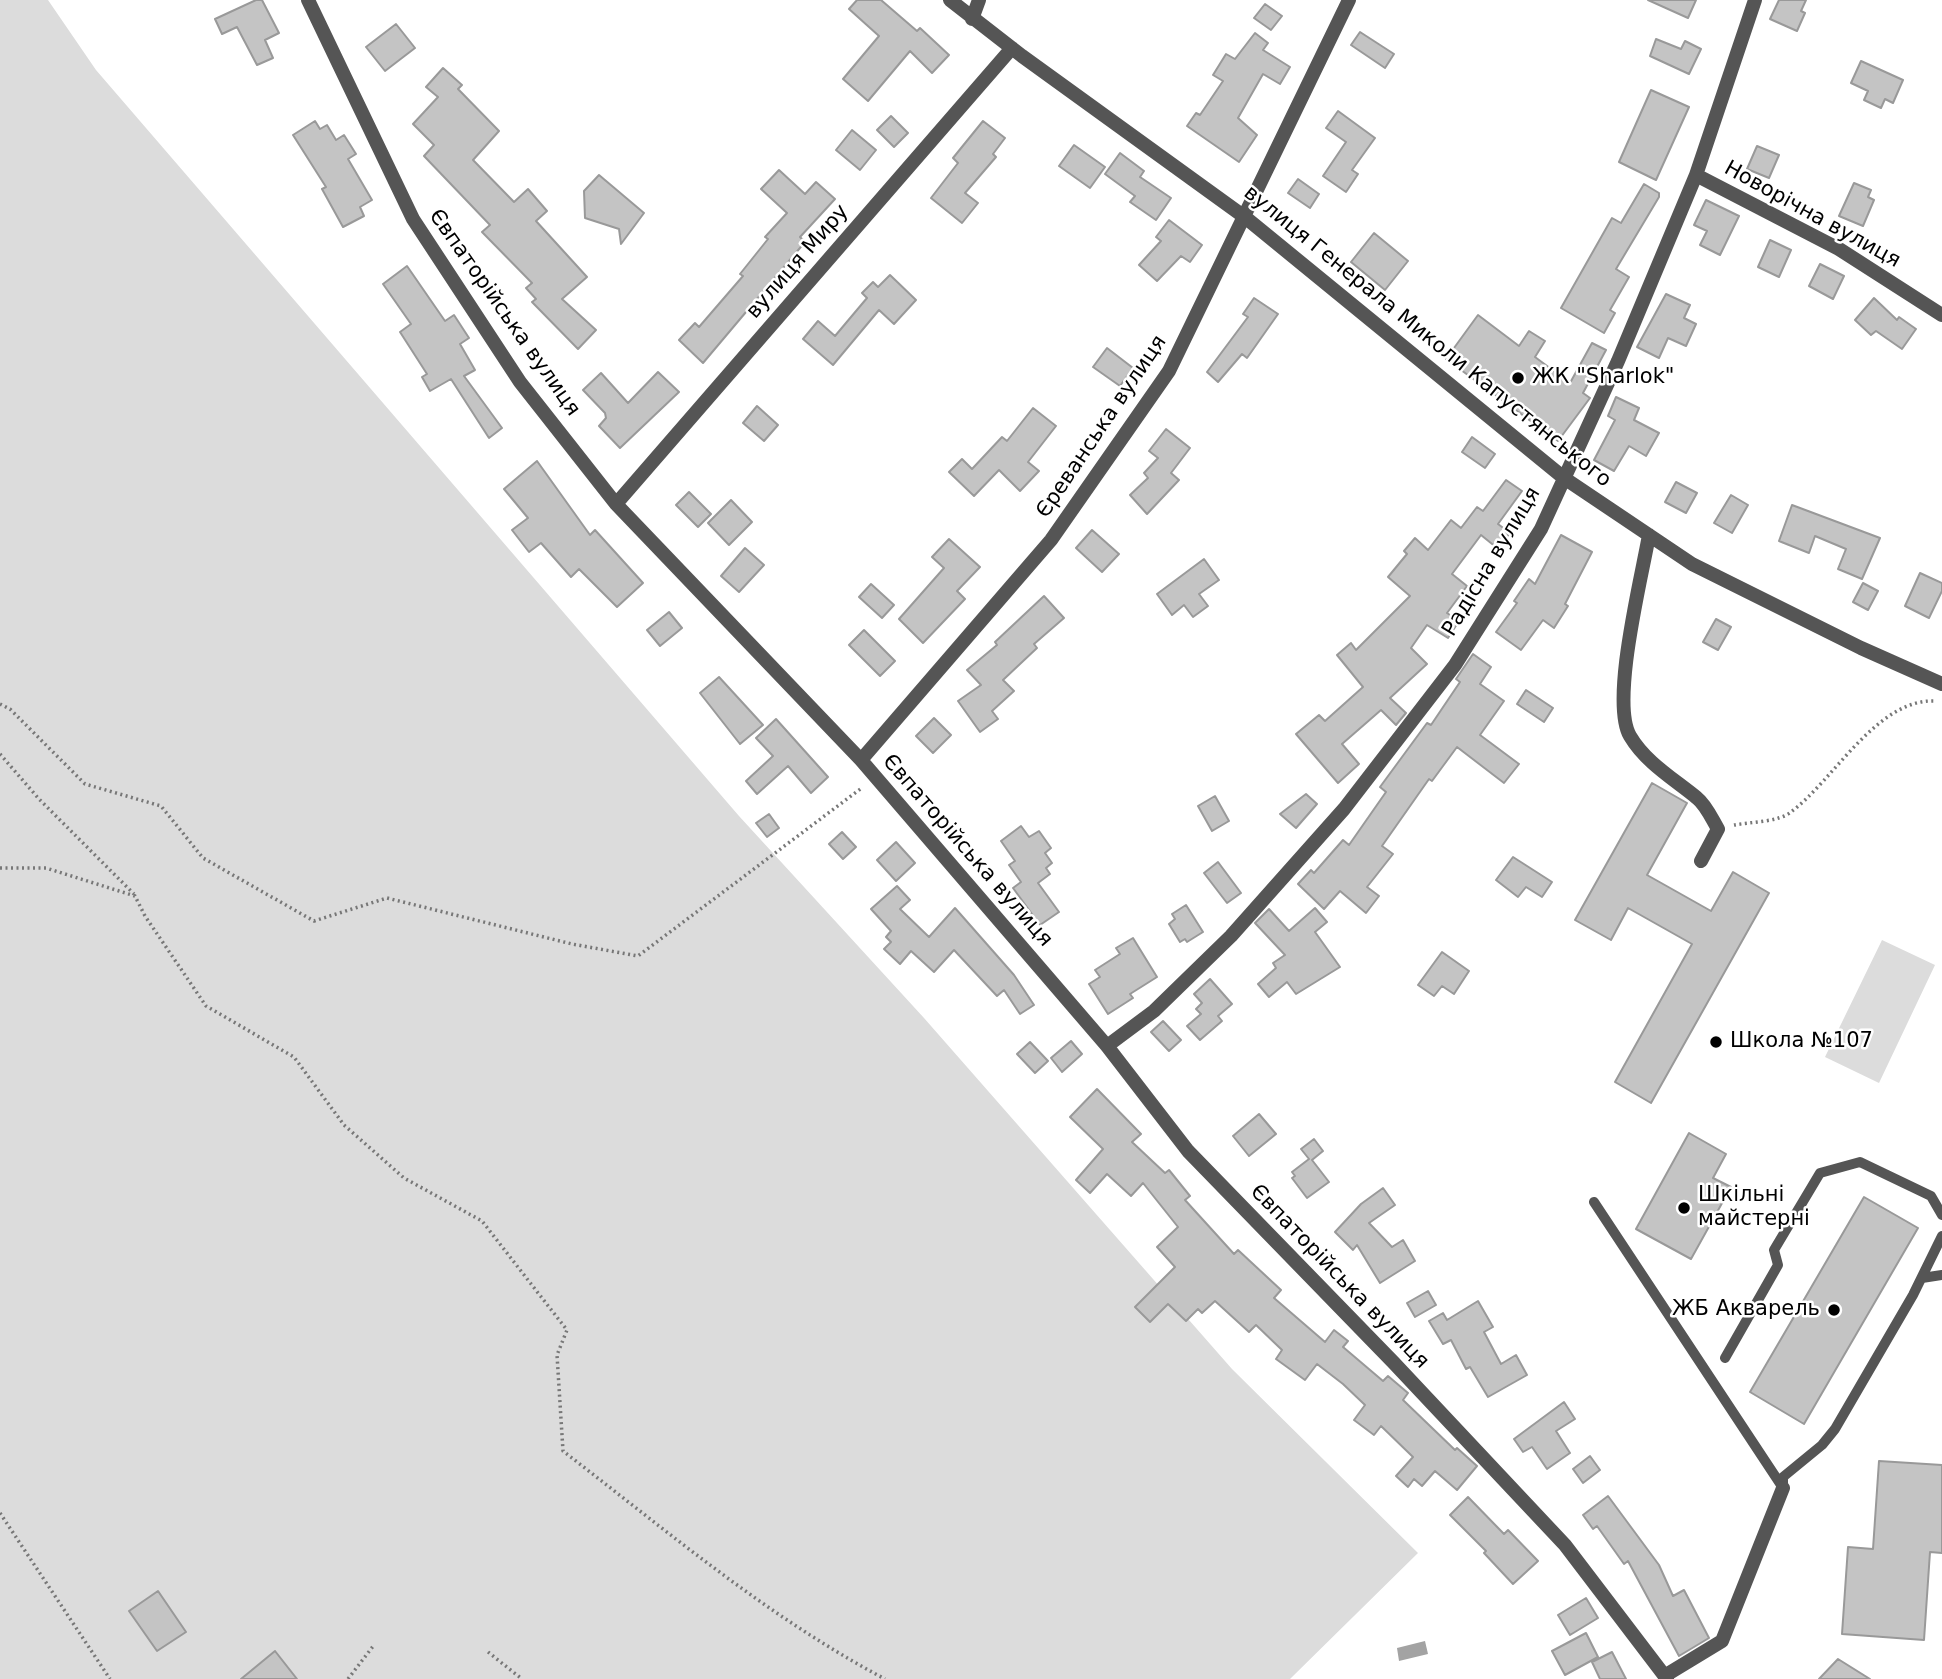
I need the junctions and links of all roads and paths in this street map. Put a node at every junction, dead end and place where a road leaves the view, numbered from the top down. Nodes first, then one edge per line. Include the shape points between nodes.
1 (308, 0) edge
2 (950, 0) edge
3 (979, 0) edge
4 (1349, 0) edge
5 (1755, 0) edge
6 (972, 19) junction
7 (1012, 48) junction
8 (1696, 175) junction
9 (1246, 218) junction
10 (1942, 315) edge
11 (1564, 478) junction
12 (616, 504) junction
13 (1649, 535) junction
14 (1942, 684) edge
15 (1942, 702) edge
16 (0, 704) edge
17 (0, 754) edge
18 (861, 760) junction
19 (876, 778) junction
20 (1718, 828) junction
21 (1701, 861) dead end
22 (0, 868) edge
23 (135, 896) junction
24 (1107, 1046) junction
25 (1594, 1202) dead end
26 (1942, 1216) edge
27 (1942, 1236) edge
28 (1942, 1275) edge
29 (1922, 1278) junction
30 (1725, 1358) dead end
31 (1783, 1488) junction
32 (0, 1513) edge
33 (374, 1645) dead end
34 (488, 1652) dead end
35 (1667, 1677) edge
36 (110, 1679) edge
37 (348, 1679) edge
38 (522, 1679) edge
39 (885, 1679) edge

1 - 12 street, Євпаторійська вулиця via 413,219 520,382
2 - 6 street, вулиця Генерала Миколи Капустянського
3 - 6 street
4 - 9 street, Єреванська вулиця
5 - 8 street, Радісна вулиця
6 - 7 street, вулиця Генерала Миколи Капустянського
7 - 9 street, вулиця Генерала Миколи Капустянського
7 - 12 street, вулиця Миру
8 - 10 street, Новорічна вулиця via 1839,249
8 - 11 street, Радісна вулиця
9 - 11 street, вулиця Генерала Миколи Капустянського
9 - 18 street, Єреванська вулиця via 1169,371 1051,540
11 - 13 street, вулиця Генерала Миколи Капустянського
11 - 24 street, Радісна вулиця via 1541,529 1455,665 1343,809 1231,936 1154,1010
12 - 18 street, Євпаторійська вулиця
13 - 14 street, вулиця Генерала Миколи Капустянського via 1692,564
13 - 20 street via 1629,642 1624,703 1628,734 1672,781 1699,799
15 - 20 path via 1925,701 1891,712 1789,814
16 - 19 path via 85,784 161,806 203,858 314,921 387,898 638,956
17 - 23 path
18 - 19 street, Євпаторійська вулиця
19 - 24 street, Євпаторійська вулиця
20 - 21 street
22 - 23 path via 47,868
23 - 39 path via 206,1006 294,1057 344,1125 404,1178 482,1221 491,1232 567,1331 557,1355 563,1451 716,1572
24 - 35 street, Євпаторійська вулиця via 1188,1151 1565,1545
25 - 31 lane
26 - 30 lane via 1930,1196 1860,1162 1820,1173 1774,1250 1779,1265
27 - 29 lane
28 - 29 lane
29 - 31 lane via 1835,1429 1783,1477
31 - 35 street via 1722,1641
32 - 36 path
33 - 37 path
34 - 38 path

